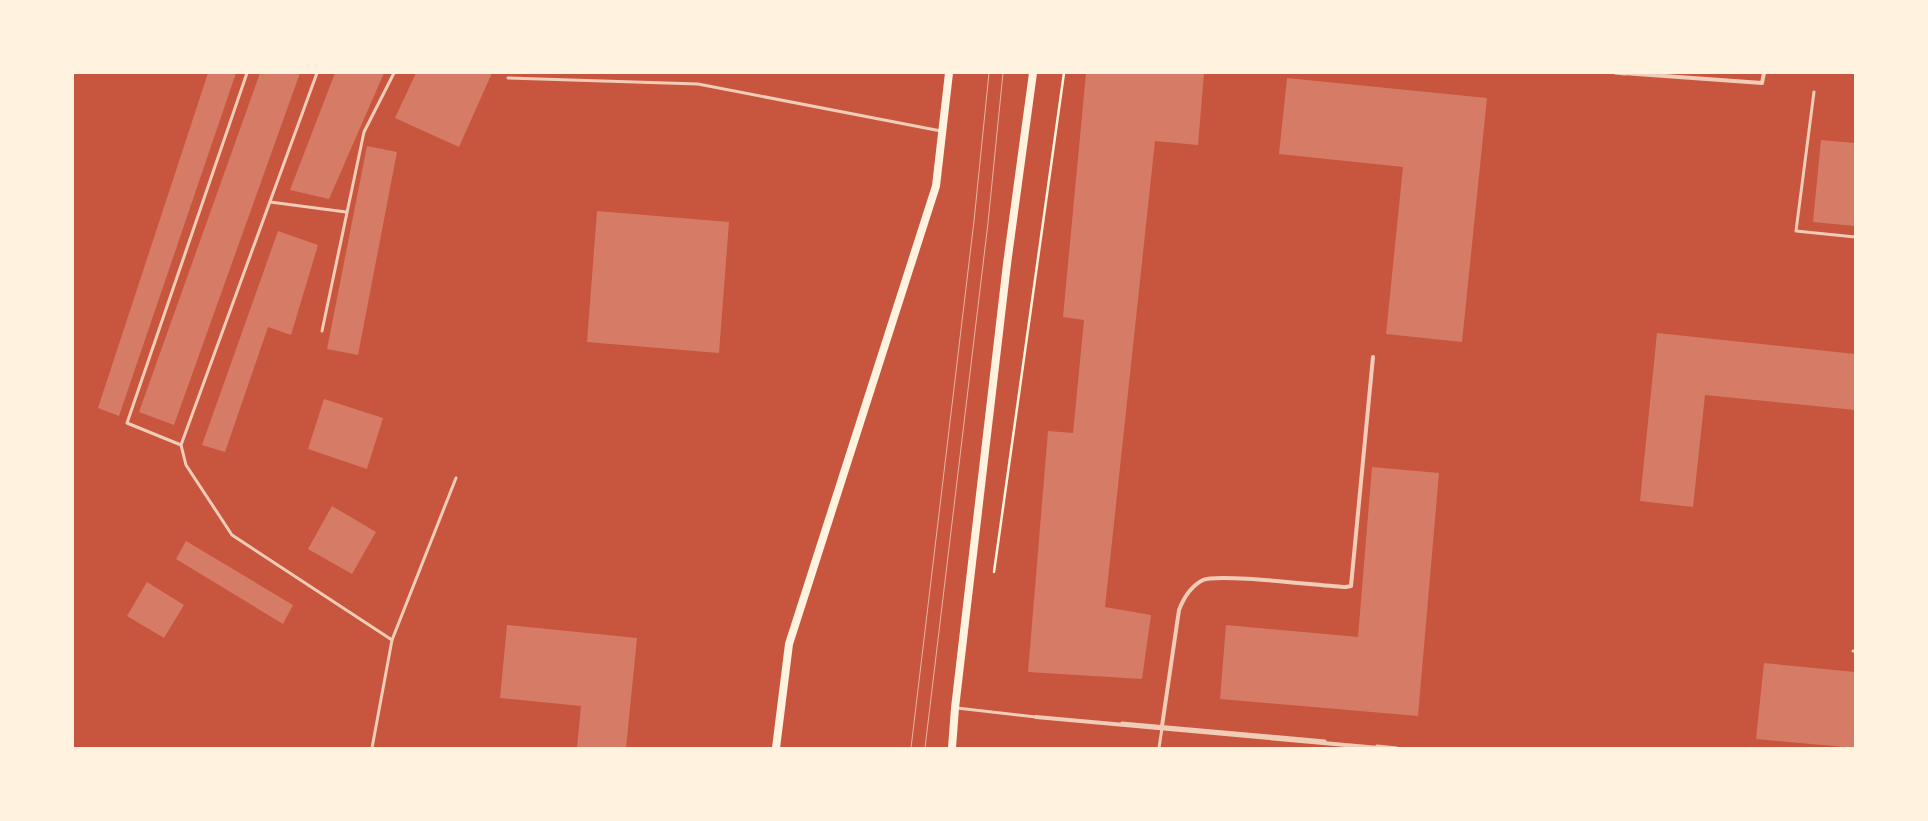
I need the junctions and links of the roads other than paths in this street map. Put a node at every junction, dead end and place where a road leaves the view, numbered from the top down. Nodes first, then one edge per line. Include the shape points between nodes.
1 (247, 73) edge
2 (317, 73) edge
3 (394, 73) edge
4 (949, 73) edge
5 (1033, 73) edge
6 (1615, 73) edge
7 (1623, 73) edge
8 (1764, 73) edge
9 (508, 78) dead end
10 (1762, 83) junction
11 (1814, 92) dead end
12 (942, 131) junction
13 (270, 202) junction
14 (346, 212) junction
15 (1855, 237) edge
16 (322, 331) dead end
17 (1373, 356) dead end
18 (181, 445) junction
19 (456, 478) dead end
20 (392, 640) junction
21 (955, 708) junction
22 (1036, 717) junction
23 (1162, 726) junction
24 (372, 748) edge
25 (776, 748) edge
26 (952, 748) edge
27 (1158, 748) edge
28 (1379, 748) edge
29 (1397, 748) edge

1 - 18 lane via 127,423
2 - 13 lane
3 - 14 lane via 364,132
4 - 12 main road
5 - 21 main road via 1006,264
6 - 10 lane
7 - 10 street
8 - 10 lane
9 - 12 lane via 698,84
11 - 15 lane via 1796,231
12 - 25 main road via 936,186 789,644
13 - 14 lane
13 - 18 lane
14 - 16 lane
17 - 23 street via 1351,586 1231,578 1205,579 1193,587 1179,610
18 - 20 lane via 186,465 232,535
19 - 20 lane
20 - 24 lane
21 - 22 lane
21 - 26 main road
22 - 23 lane
22 - 28 street
23 - 27 lane
23 - 29 lane

